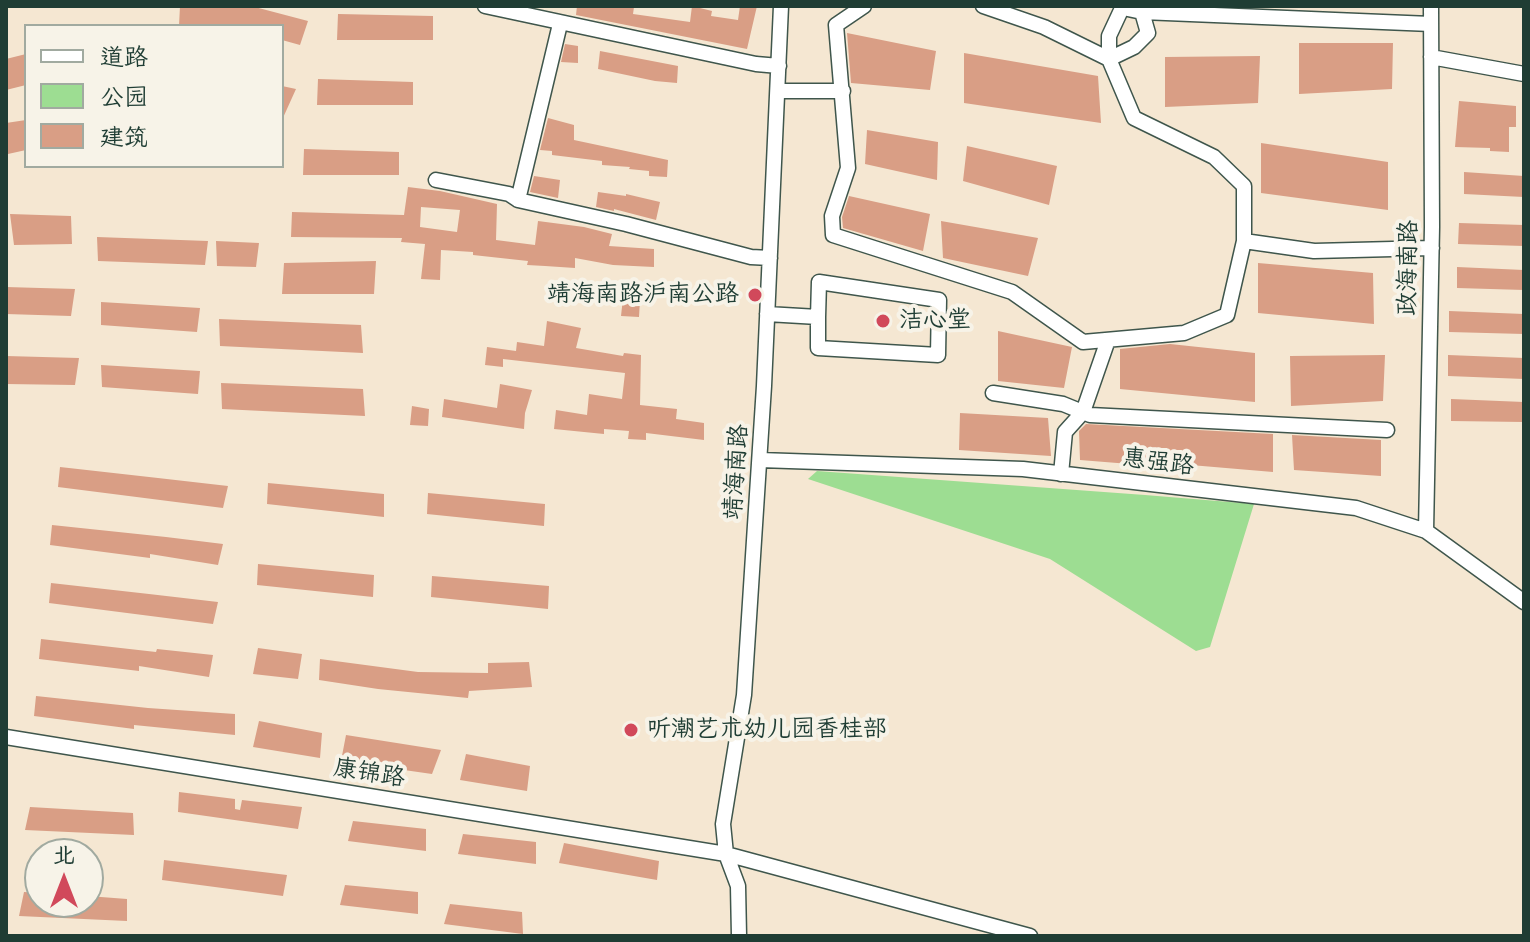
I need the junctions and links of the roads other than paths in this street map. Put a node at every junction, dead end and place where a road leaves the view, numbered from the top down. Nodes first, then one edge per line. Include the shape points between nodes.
1 (485, 6) edge
2 (781, 6) edge
3 (864, 6) edge
4 (983, 6) edge
5 (1431, 6) edge
6 (1123, 7) edge
7 (1142, 12) junction
8 (560, 24) junction
9 (1431, 24) junction
10 (1431, 57) junction
11 (1109, 59) junction
12 (779, 66) junction
13 (1524, 74) edge
14 (778, 91) junction
15 (843, 91) junction
16 (436, 180) dead end
17 (518, 200) junction
18 (1244, 241) junction
19 (1432, 248) junction
20 (770, 258) junction
21 (767, 314) junction
22 (818, 317) junction
23 (1108, 340) junction
24 (993, 393) dead end
25 (1083, 412) junction
26 (1387, 430) dead end
27 (760, 460) junction
28 (1061, 474) junction
29 (1426, 531) junction
30 (1524, 602) edge
31 (6, 737) edge
32 (726, 854) junction
33 (739, 936) edge
34 (1030, 936) edge

1 - 8 street
2 - 12 street, 靖海南路
3 - 15 street via 836,25
4 - 11 street via 1044,27
5 - 9 street, 政海南路
6 - 7 street
6 - 11 street via 1109,36
7 - 9 street
7 - 11 street via 1148,33
8 - 12 street
8 - 17 street
9 - 10 street, 政海南路
10 - 13 street
10 - 19 street, 政海南路
11 - 18 street via 1134,118 1214,157 1244,186
12 - 14 street, 靖海南路
14 - 15 street
14 - 20 street, 靖海南路
15 - 23 street via 848,168 832,216 833,235 1012,292 1083,342
16 - 17 street
17 - 20 street
18 - 19 street via 1314,251
18 - 23 street via 1227,315 1184,333
19 - 29 street, 政海南路
20 - 21 street, 靖海南路
21 - 22 street
21 - 27 street, 靖海南路
22 - 22 street via 818,348 938,355 939,300 819,282
23 - 25 street
24 - 25 street
25 - 26 street
25 - 28 street via 1065,432
27 - 28 street, 惠强路
27 - 32 street, 靖海南路 via 744,695 723,824
28 - 29 street, 惠强路 via 1356,508
29 - 30 street, 惠强路
31 - 32 street, 康锦路
32 - 33 street, 靖海南路 via 738,886
32 - 34 street, 康锦路

